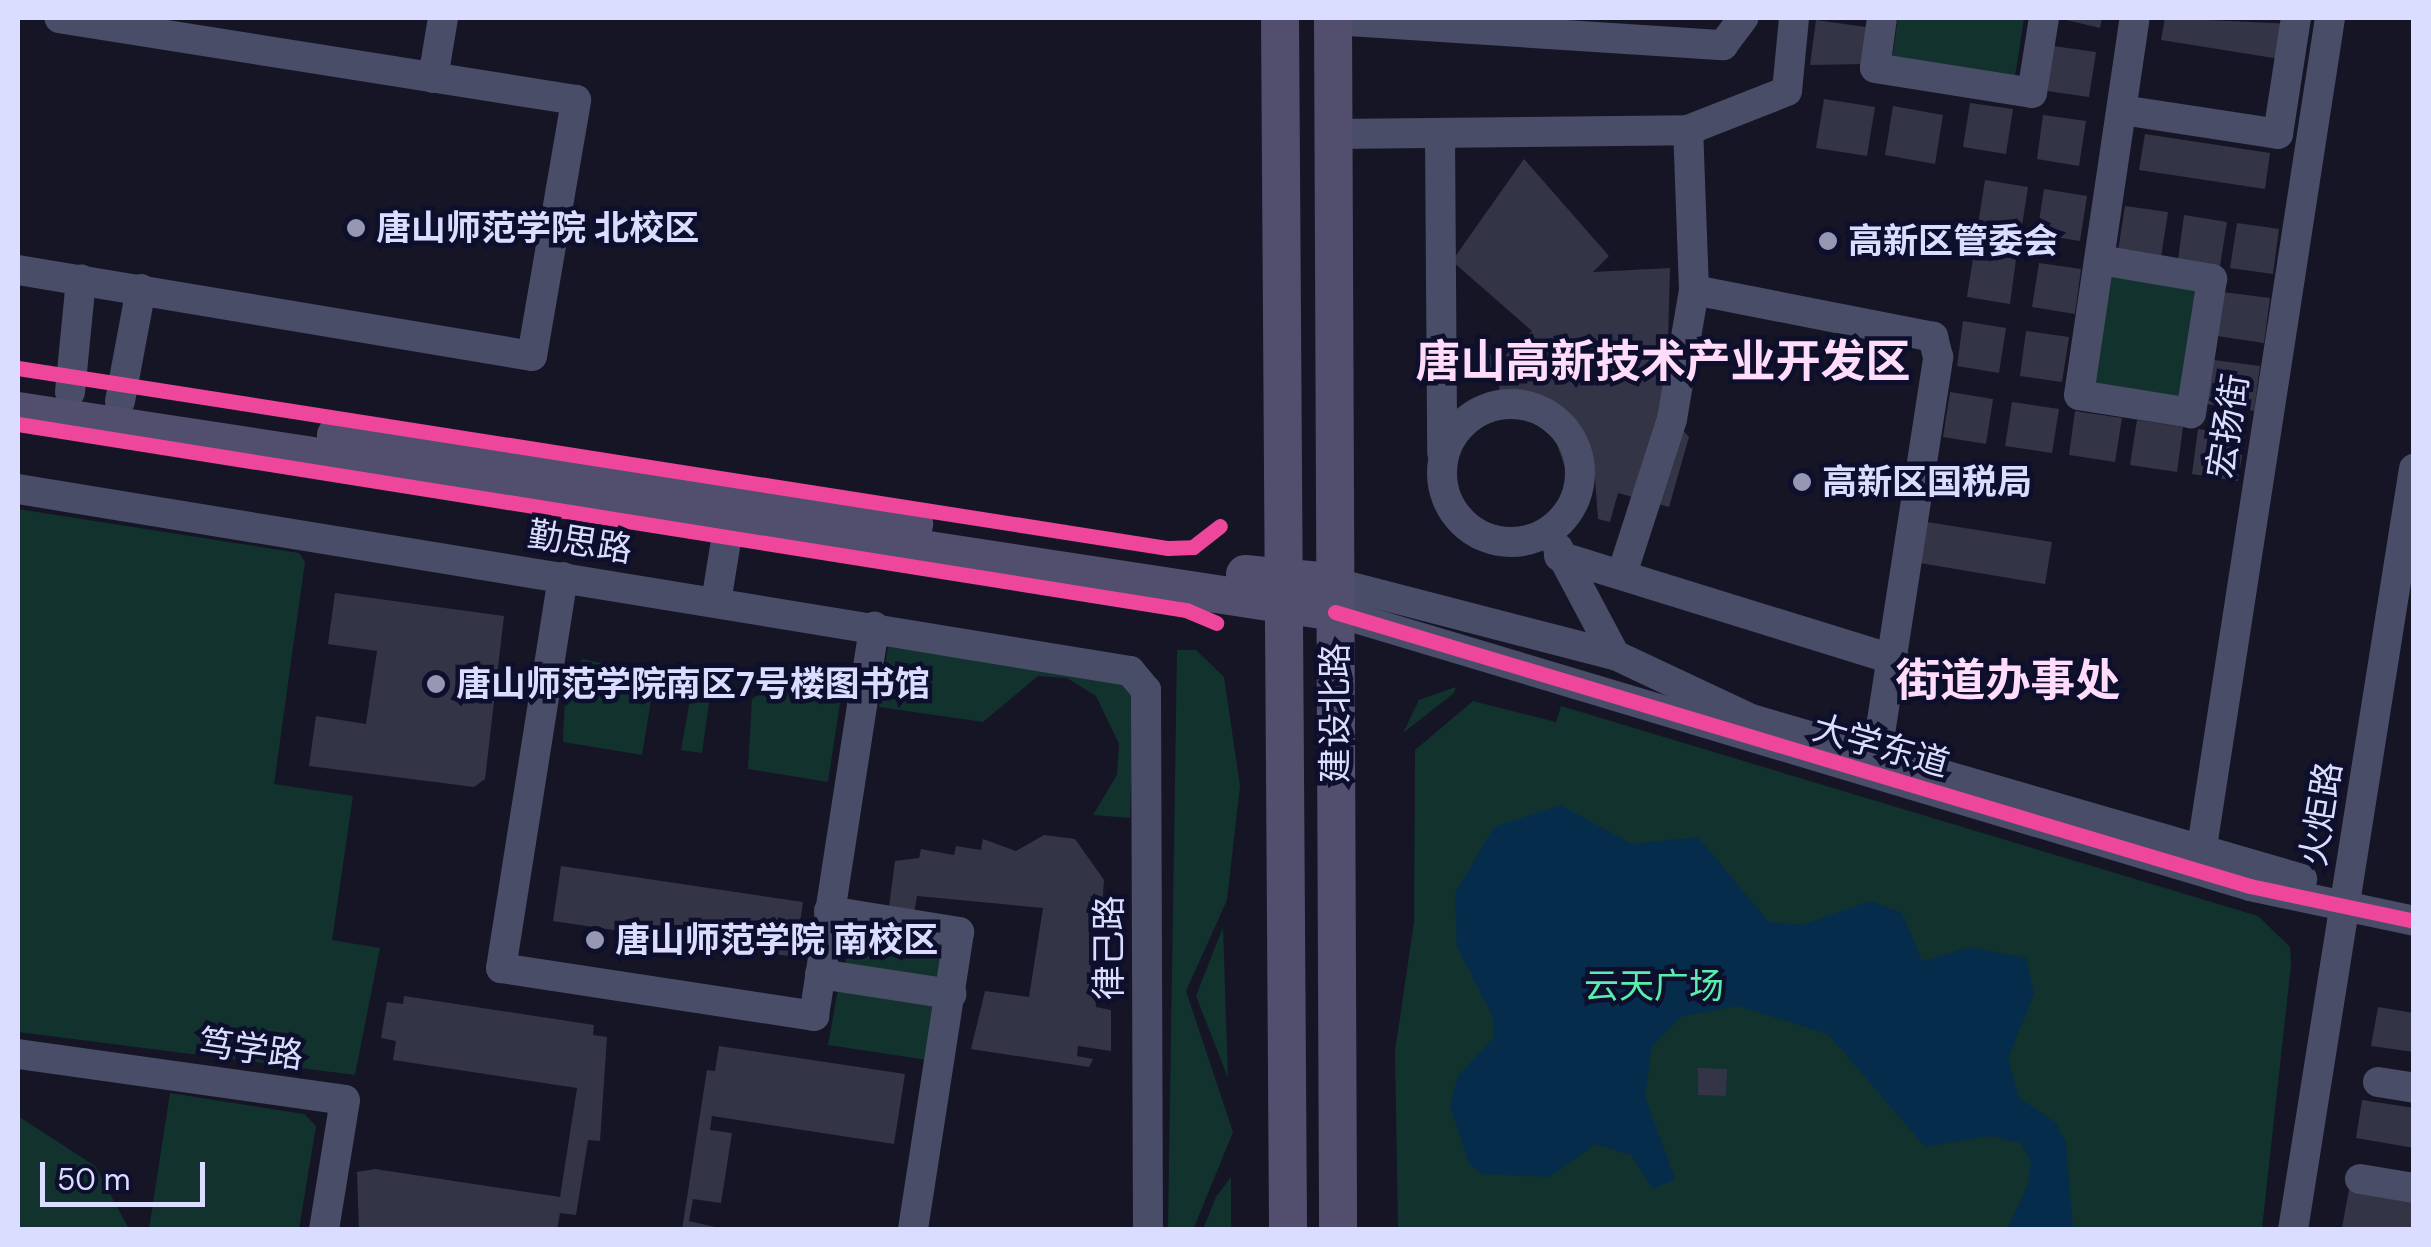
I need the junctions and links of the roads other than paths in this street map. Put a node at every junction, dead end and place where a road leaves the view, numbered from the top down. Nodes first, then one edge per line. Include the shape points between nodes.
1 (59, 18) edge
2 (443, 18) edge
3 (1280, 18) edge
4 (1882, 18) edge
5 (2044, 18) edge
6 (2135, 18) edge
7 (2296, 18) edge
8 (2330, 18) edge
9 (1333, 19) edge
10 (1743, 20) edge
11 (1448, 21) edge
12 (1794, 23) edge
13 (433, 78) junction
14 (2122, 110) junction
15 (1688, 130) junction
16 (1333, 134) junction
17 (1440, 135) junction
18 (2100, 260) junction
19 (18, 270) edge
20 (81, 280) junction
21 (142, 289) junction
22 (1694, 290) junction
23 (18, 384) edge
24 (70, 392) junction
25 (120, 401) junction
26 (18, 410) edge
27 (1442, 452) junction
28 (2414, 469) edge
29 (2413, 477) edge
30 (18, 488) edge
31 (729, 523) junction
32 (1554, 526) junction
33 (1559, 556) junction
34 (1622, 574) junction
35 (563, 576) junction
36 (1284, 590) junction
37 (1333, 597) junction
38 (716, 602) junction
39 (874, 627) junction
40 (1615, 655) junction
41 (1886, 655) junction
42 (1130, 671) joint
43 (1871, 751) junction
44 (2202, 847) junction
45 (2345, 900) junction
46 (829, 911) junction
47 (2414, 921) edge
48 (820, 974) junction
49 (951, 994) junction
50 (18, 1054) edge
51 (2378, 1082) dead end
52 (2414, 1088) edge
53 (2360, 1179) dead end
54 (2414, 1188) edge
55 (324, 1230) edge
56 (913, 1230) edge
57 (1148, 1230) edge
58 (1288, 1230) edge
59 (1338, 1230) edge
60 (2293, 1230) edge

1 - 13 street
2 - 13 street
3 - 36 main road, 建设北路
4 - 5 street via 1875,68 2032,93
6 - 14 street
7 - 14 street via 2278,134
8 - 44 street, 宏扬街
9 - 11 street
9 - 16 main road, 建设北路
10 - 11 street via 1723,45
10 - 12 street
12 - 15 street via 1787,91
13 - 21 street via 576,100 532,356
14 - 18 street
15 - 17 street
15 - 22 street
16 - 17 street
16 - 37 main road, 建设北路
17 - 27 street
18 - 18 street via 2212,279 2190,413 2079,395
19 - 20 street
20 - 21 street
20 - 24 street
21 - 25 street
22 - 34 street via 1672,419
22 - 41 street via 1932,337 1938,357
23 - 24 main road
24 - 25 main road
25 - 36 main road
26 - 31 main road
27 - 32 street via 1445,492 1466,525 1502,542
27 - 32 street via 1492,407 1515,404 1558,422 1576,450 1580,485
28 - 29 street, 火炬路
29 - 45 street, 火炬路
30 - 35 street, 勤思路
31 - 36 main road
31 - 38 street
32 - 33 street
33 - 34 street
33 - 40 street
34 - 41 street
35 - 38 street, 勤思路
35 - 48 street via 501,968 814,1016
36 - 37 main road
36 - 58 main road, 建设北路
37 - 40 street, 大学东道
37 - 45 street, 大学东道 via 2250,886
37 - 59 main road, 建设北路
38 - 39 street, 勤思路
39 - 42 street, 勤思路
39 - 46 street
40 - 43 street, 大学东道 via 1751,719
41 - 43 street
42 - 57 street, 律己路 via 1146,690
43 - 44 street, 大学东道
44 - 45 street, 大学东道
45 - 47 street, 大学东道
45 - 60 street, 火炬路
46 - 48 street
46 - 49 street via 959,932
48 - 49 street
49 - 56 street
50 - 55 street, 笃学路 via 345,1100
51 - 52 street
53 - 54 street

